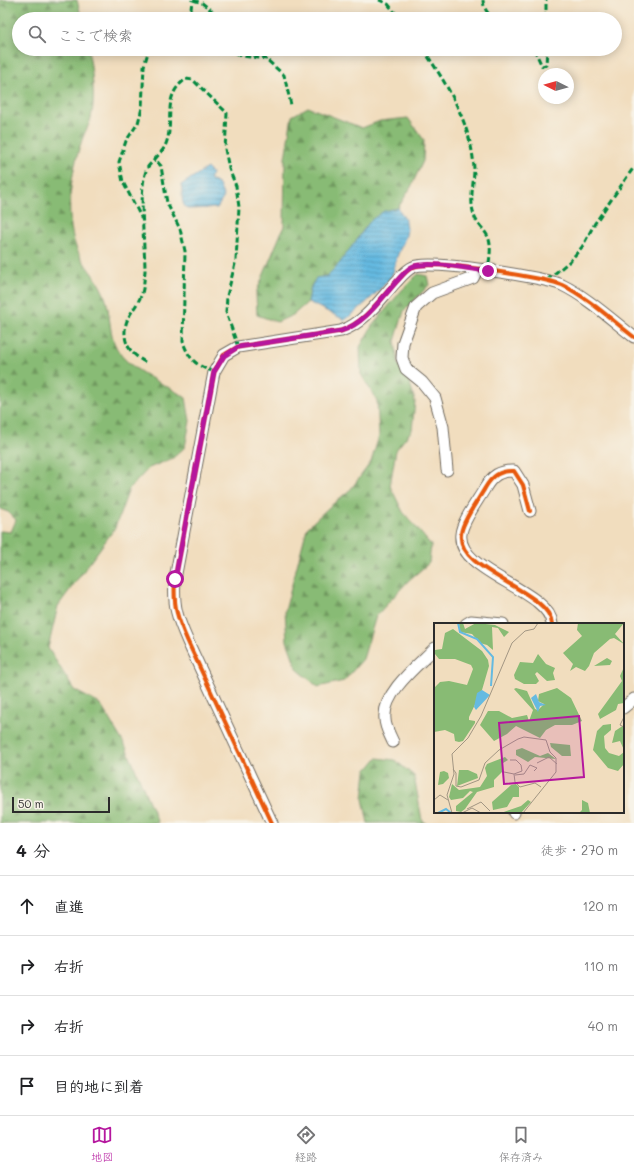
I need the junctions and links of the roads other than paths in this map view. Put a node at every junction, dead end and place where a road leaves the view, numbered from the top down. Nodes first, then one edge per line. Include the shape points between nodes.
1 (478, 270) junction
2 (634, 336) edge
3 (447, 470) dead end
4 (530, 511) dead end
5 (468, 623) edge
6 (492, 623) edge
7 (552, 623) edge
8 (434, 649) edge
9 (634, 699) edge
10 (624, 707) edge
11 (393, 742) dead end
12 (272, 823) edge

1 - 2 street via 547,280 563,286
1 - 3 street via 473,278 432,293 416,307 403,343 402,358 406,369 422,382 435,398 443,427
1 - 12 street via 413,266 353,327 238,347 224,356 214,372 175,579 174,600 176,614 188,642
4 - 7 street via 523,485 514,471 504,470 490,479 466,521 461,533 462,548 475,561 546,609
5 - 6 street
8 - 11 street via 397,686 386,708 384,719
9 - 10 street

